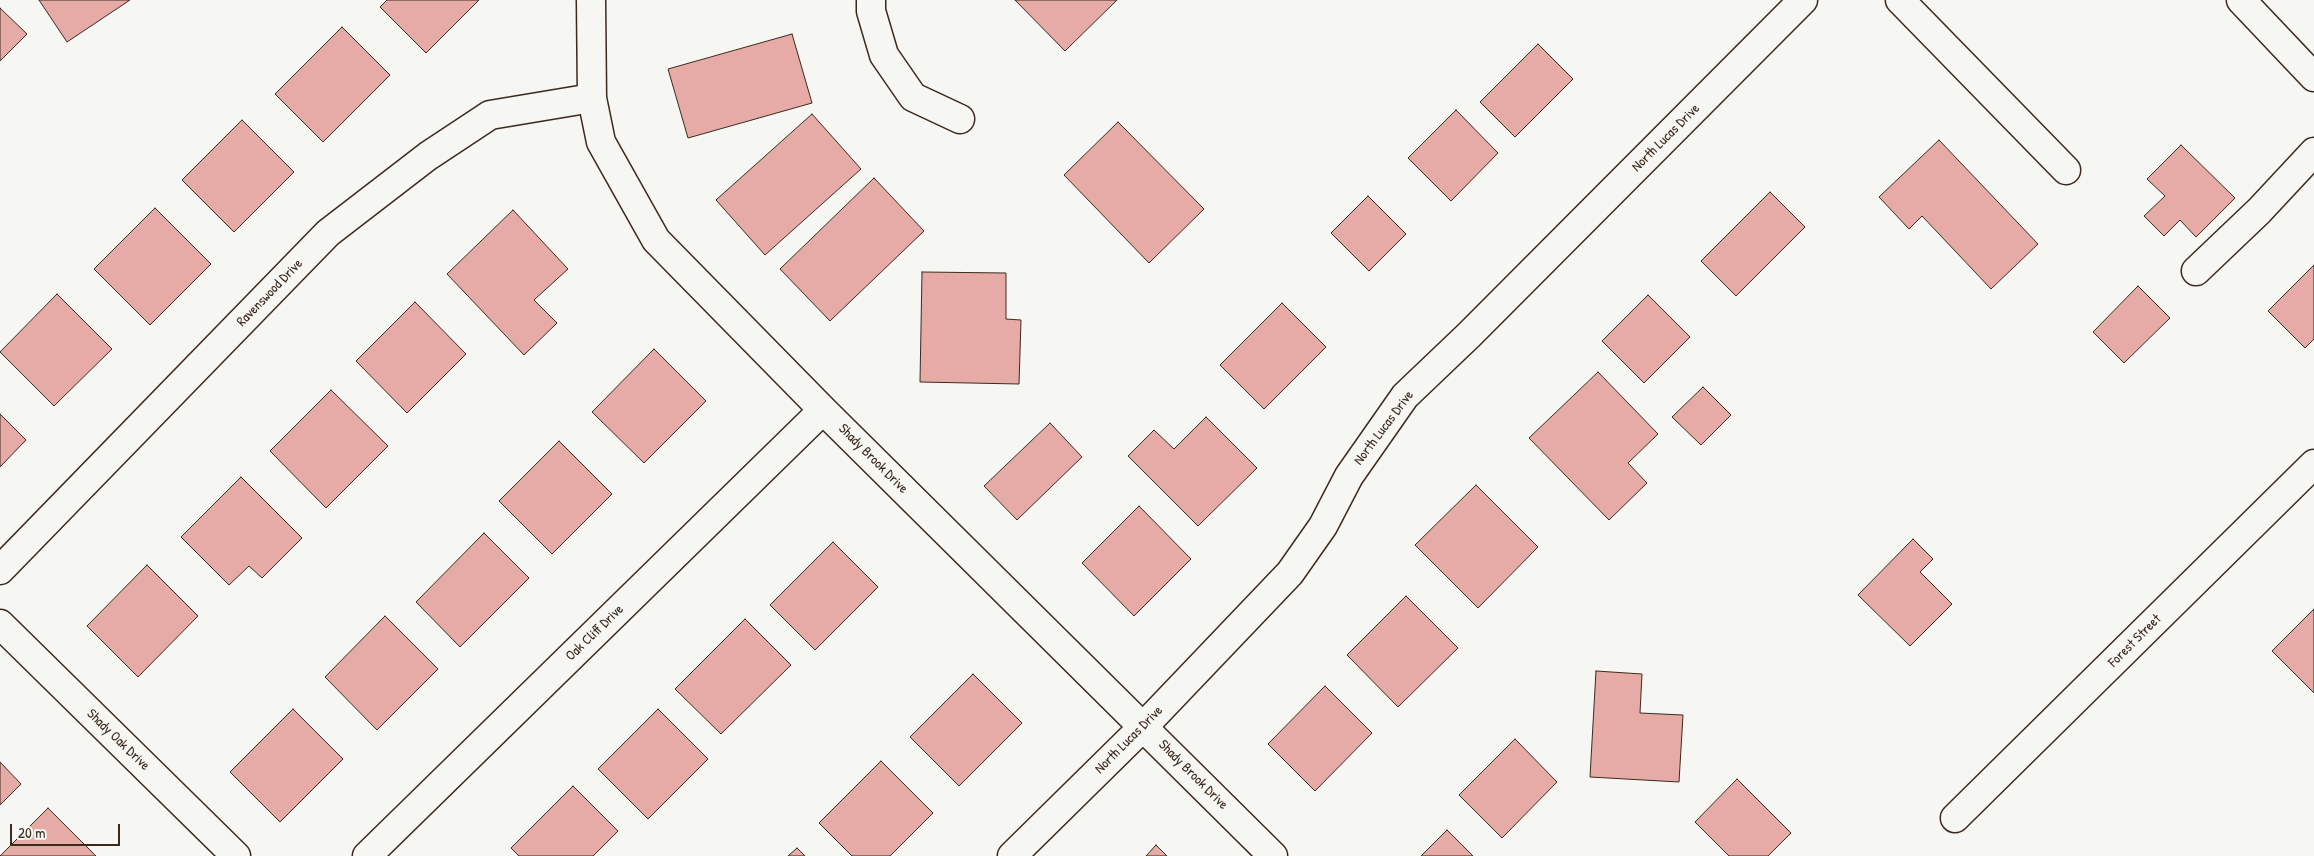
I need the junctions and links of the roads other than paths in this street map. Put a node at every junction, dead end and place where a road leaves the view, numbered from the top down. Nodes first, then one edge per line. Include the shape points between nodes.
1 (591, 0) edge
2 (871, 0) edge
3 (1803, 0) edge
4 (1900, 0) edge
5 (2241, 0) edge
6 (2314, 77) edge
7 (592, 98) junction
8 (960, 119) dead end
9 (2314, 152) edge
10 (2066, 170) dead end
11 (2196, 271) dead end
12 (823, 410) junction
13 (2314, 464) edge
14 (0, 570) edge
15 (0, 624) edge
16 (1144, 726) junction
17 (1955, 818) dead end
18 (236, 856) edge
19 (367, 856) edge
20 (1012, 856) edge
21 (1272, 856) edge

1 - 7 street, Shady Brook Drive
2 - 8 street via 871,11 884,55 913,97
3 - 16 street, North Lucas Drive via 1405,396 1348,476 1323,526 1290,574
4 - 10 street
5 - 6 street
7 - 12 street, Shady Brook Drive via 601,142 656,240
7 - 14 street, Ravenswood Drive via 490,115 428,156 328,234
9 - 11 street
12 - 16 street, Shady Brook Drive
12 - 19 street, Oak Cliff Drive
13 - 17 street, Forest Street
15 - 18 street, Shady Oak Drive
16 - 20 street, North Lucas Drive
16 - 21 street, Shady Brook Drive

